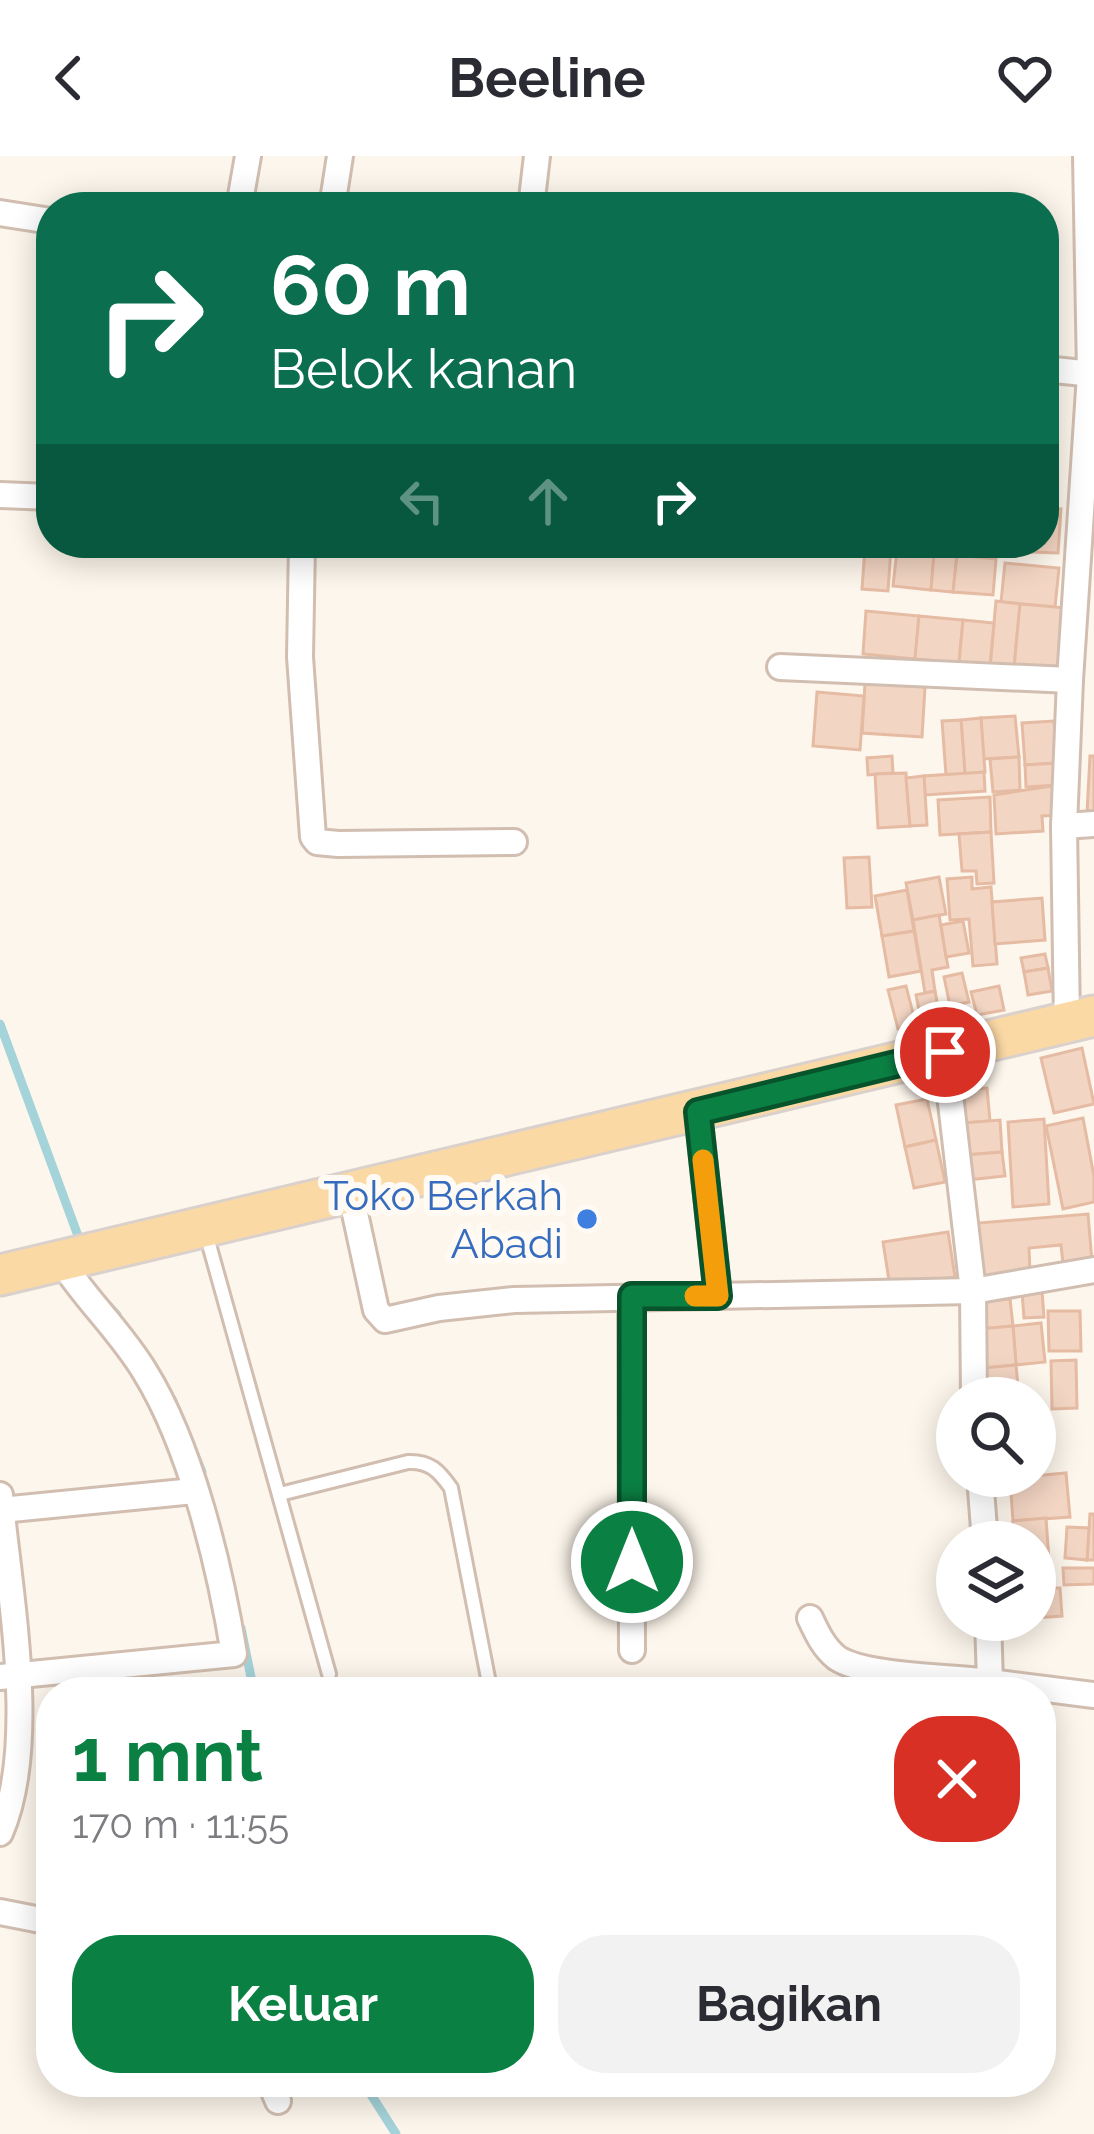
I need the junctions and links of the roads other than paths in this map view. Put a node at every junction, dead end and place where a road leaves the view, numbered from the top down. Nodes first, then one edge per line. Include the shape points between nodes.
1 (248, 156) edge
2 (340, 156) edge
3 (537, 156) edge
4 (1086, 156) edge
5 (242, 192) edge
6 (334, 192) edge
7 (533, 192) edge
8 (0, 213) edge
9 (36, 219) edge
10 (1059, 371) edge
11 (1092, 374) edge
12 (0, 495) edge
13 (36, 496) edge
14 (302, 558) edge
15 (780, 667) dead end
16 (1070, 680) junction
17 (1094, 824) edge
18 (1064, 826) junction
19 (514, 842) dead end
20 (1081, 1019) edge
21 (945, 1052) junction
22 (698, 1112) junction
23 (352, 1195) junction
24 (204, 1229) junction
25 (76, 1258) junction
26 (1094, 1270) edge
27 (0, 1275) edge
28 (973, 1291) junction
29 (632, 1296) junction
30 (718, 1296) junction
31 (974, 1377) edge
32 (194, 1491) junction
33 (280, 1494) junction
34 (0, 1495) edge
35 (2, 1510) edge
36 (810, 1618) dead end
37 (989, 1641) edge
38 (632, 1650) dead end
39 (328, 1674) dead end
40 (8, 1676) edge
41 (488, 1677) edge
42 (940, 1677) edge
43 (990, 1677) edge
44 (1056, 1690) edge
45 (1094, 1695) edge
46 (0, 1833) edge
47 (0, 1912) edge
48 (36, 1919) edge

1 - 5 street
2 - 6 street
3 - 7 street
4 - 11 street
8 - 9 street
10 - 11 street
11 - 16 street
12 - 13 street
14 - 19 street via 313,837 338,844
15 - 16 street
16 - 18 street
17 - 18 street
18 - 20 street
20 - 21 main road
21 - 22 main road
21 - 28 street
22 - 23 main road
22 - 30 street
23 - 24 main road
23 - 29 street via 376,1310 386,1320 514,1300
24 - 25 main road
24 - 33 lane
25 - 27 main road
25 - 32 street via 147,1374
26 - 28 street
28 - 30 street
28 - 31 street
29 - 30 street
29 - 38 street
32 - 35 street
32 - 40 street via 234,1654
33 - 39 lane
33 - 41 lane via 408,1462 441,1473 451,1488
34 - 35 street
35 - 40 street
36 - 42 street via 822,1642 860,1669
37 - 43 street
40 - 46 street via 18,1771
44 - 45 street
47 - 48 street

